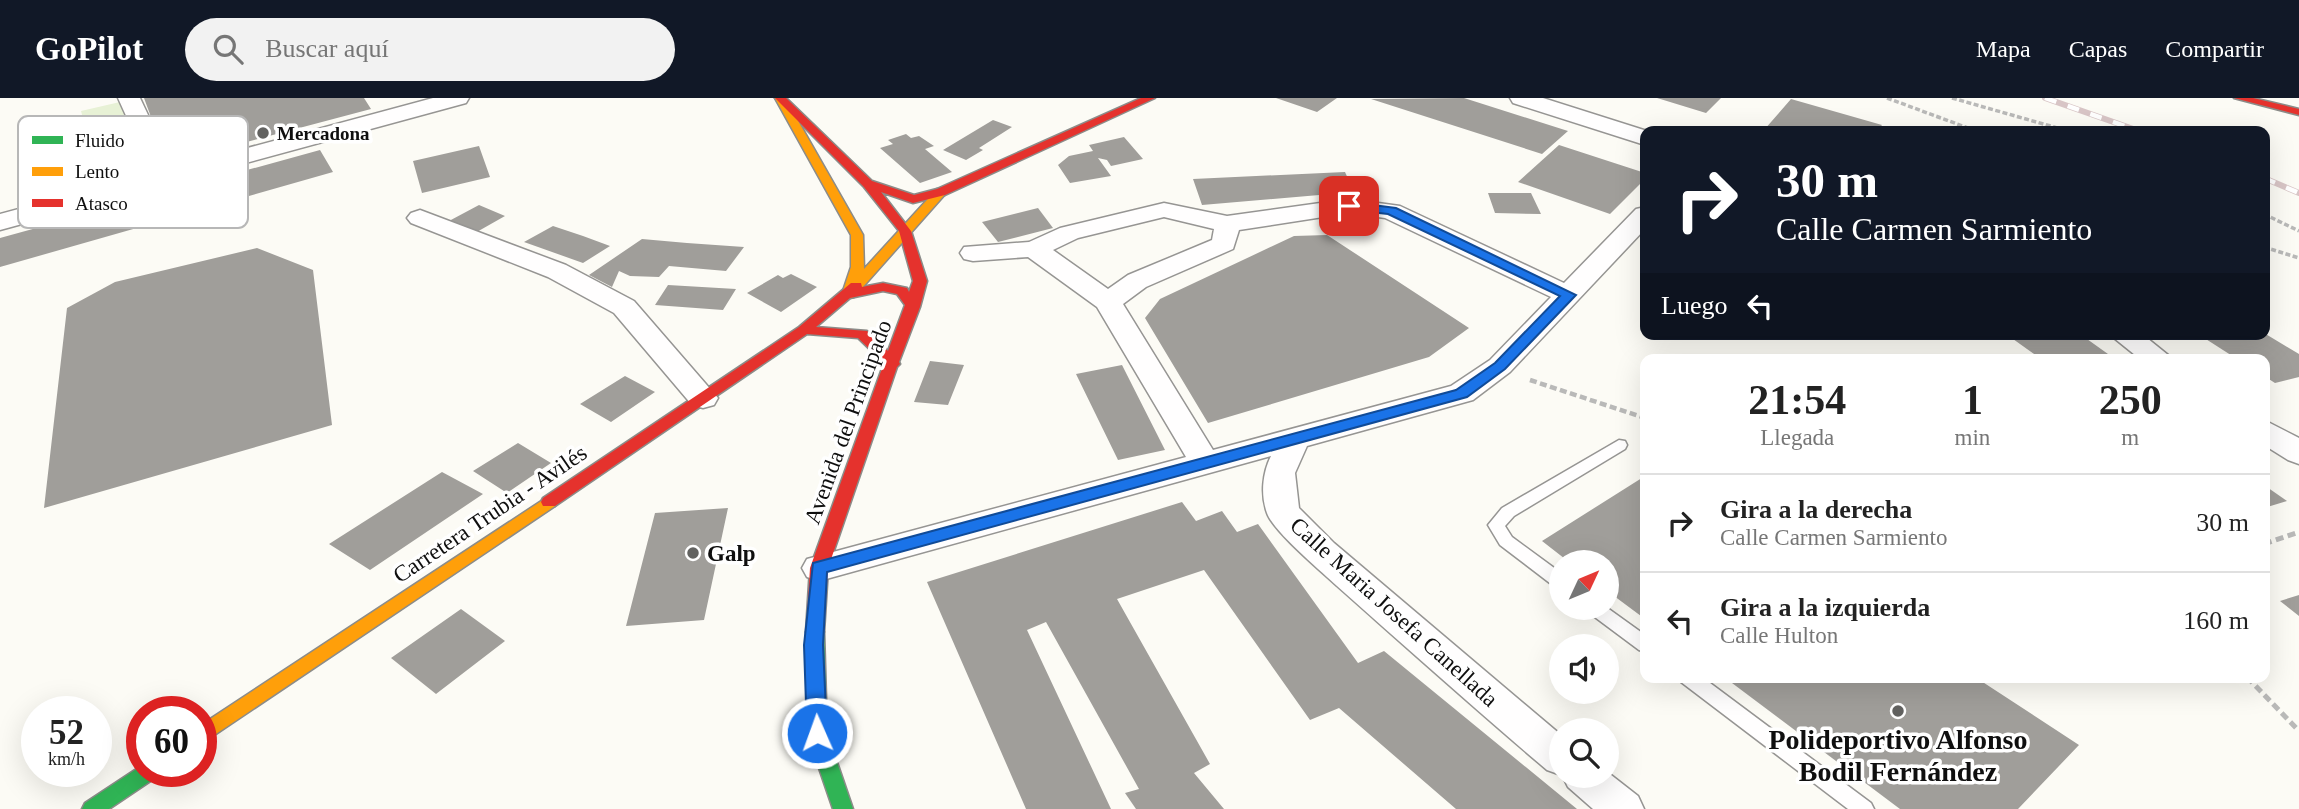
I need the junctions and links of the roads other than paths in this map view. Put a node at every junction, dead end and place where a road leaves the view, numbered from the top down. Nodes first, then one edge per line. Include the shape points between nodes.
1 (128, 98) edge
2 (458, 98) edge
3 (780, 98) edge
4 (1150, 98) edge
5 (1521, 98) edge
6 (2239, 98) edge
7 (381, 107) edge
8 (2299, 112) edge
9 (137, 116) edge
10 (1640, 136) edge
11 (248, 151) edge
12 (868, 184) junction
13 (941, 192) junction
14 (18, 217) edge
15 (420, 218) dead end
16 (1640, 219) edge
17 (0, 222) edge
18 (1227, 224) junction
19 (905, 231) junction
20 (1034, 249) junction
21 (973, 253) dead end
22 (849, 294) junction
23 (1569, 295) junction
24 (1108, 302) junction
25 (913, 307) junction
26 (804, 330) junction
27 (2132, 340) edge
28 (2152, 354) edge
29 (893, 364) junction
30 (703, 398) junction
31 (2270, 434) edge
32 (1293, 441) junction
33 (1619, 445) dead end
34 (2299, 453) edge
35 (1206, 464) junction
36 (819, 568) junction
37 (1549, 573) edge
38 (1611, 620) edge
39 (1640, 641) edge
40 (1696, 683) edge
41 (217, 725) edge
42 (1549, 748) edge
43 (126, 787) edge
44 (1598, 788) edge
45 (92, 809) edge
46 (843, 809) edge
47 (1623, 809) edge
48 (1864, 809) edge

1 - 9 street
2 - 7 street
3 - 12 main road, Avenida del Principado
3 - 22 main road via 857,235 858,267
4 - 13 main road
5 - 10 street
6 - 8 main road
7 - 11 street
12 - 13 main road via 913,199
12 - 19 main road, Avenida del Principado
13 - 19 main road, Carretera Trubia - Avilés
14 - 17 street
15 - 30 street via 557,271 624,307
16 - 23 street
18 - 20 street via 1164,211 1103,223
18 - 23 street via 1349,206 1391,211
18 - 24 street via 1224,244 1137,281
19 - 22 main road, Carretera Trubia - Avilés
19 - 25 main road, Avenida del Principado via 920,281
20 - 21 street
20 - 24 street
22 - 25 main road via 883,287 902,291
22 - 26 main road, Carretera Trubia - Avilés
23 - 32 street via 1500,366 1462,393
24 - 35 street
25 - 29 main road, Avenida del Principado
26 - 29 main road via 862,334
26 - 30 main road, Carretera Trubia - Avilés
27 - 28 street
29 - 36 main road, Avenida del Principado
30 - 41 main road, Carretera Trubia - Avilés
31 - 34 street
32 - 35 street
32 - 42 street, Calle Maria Josefa Canellada via 1279,473 1283,512 1332,561
33 - 37 lane via 1508,512 1496,525 1506,541
35 - 36 street
36 - 46 main road, Avenida del Principado via 814,645 817,733
38 - 39 lane
40 - 48 lane
43 - 45 main road
44 - 47 street

